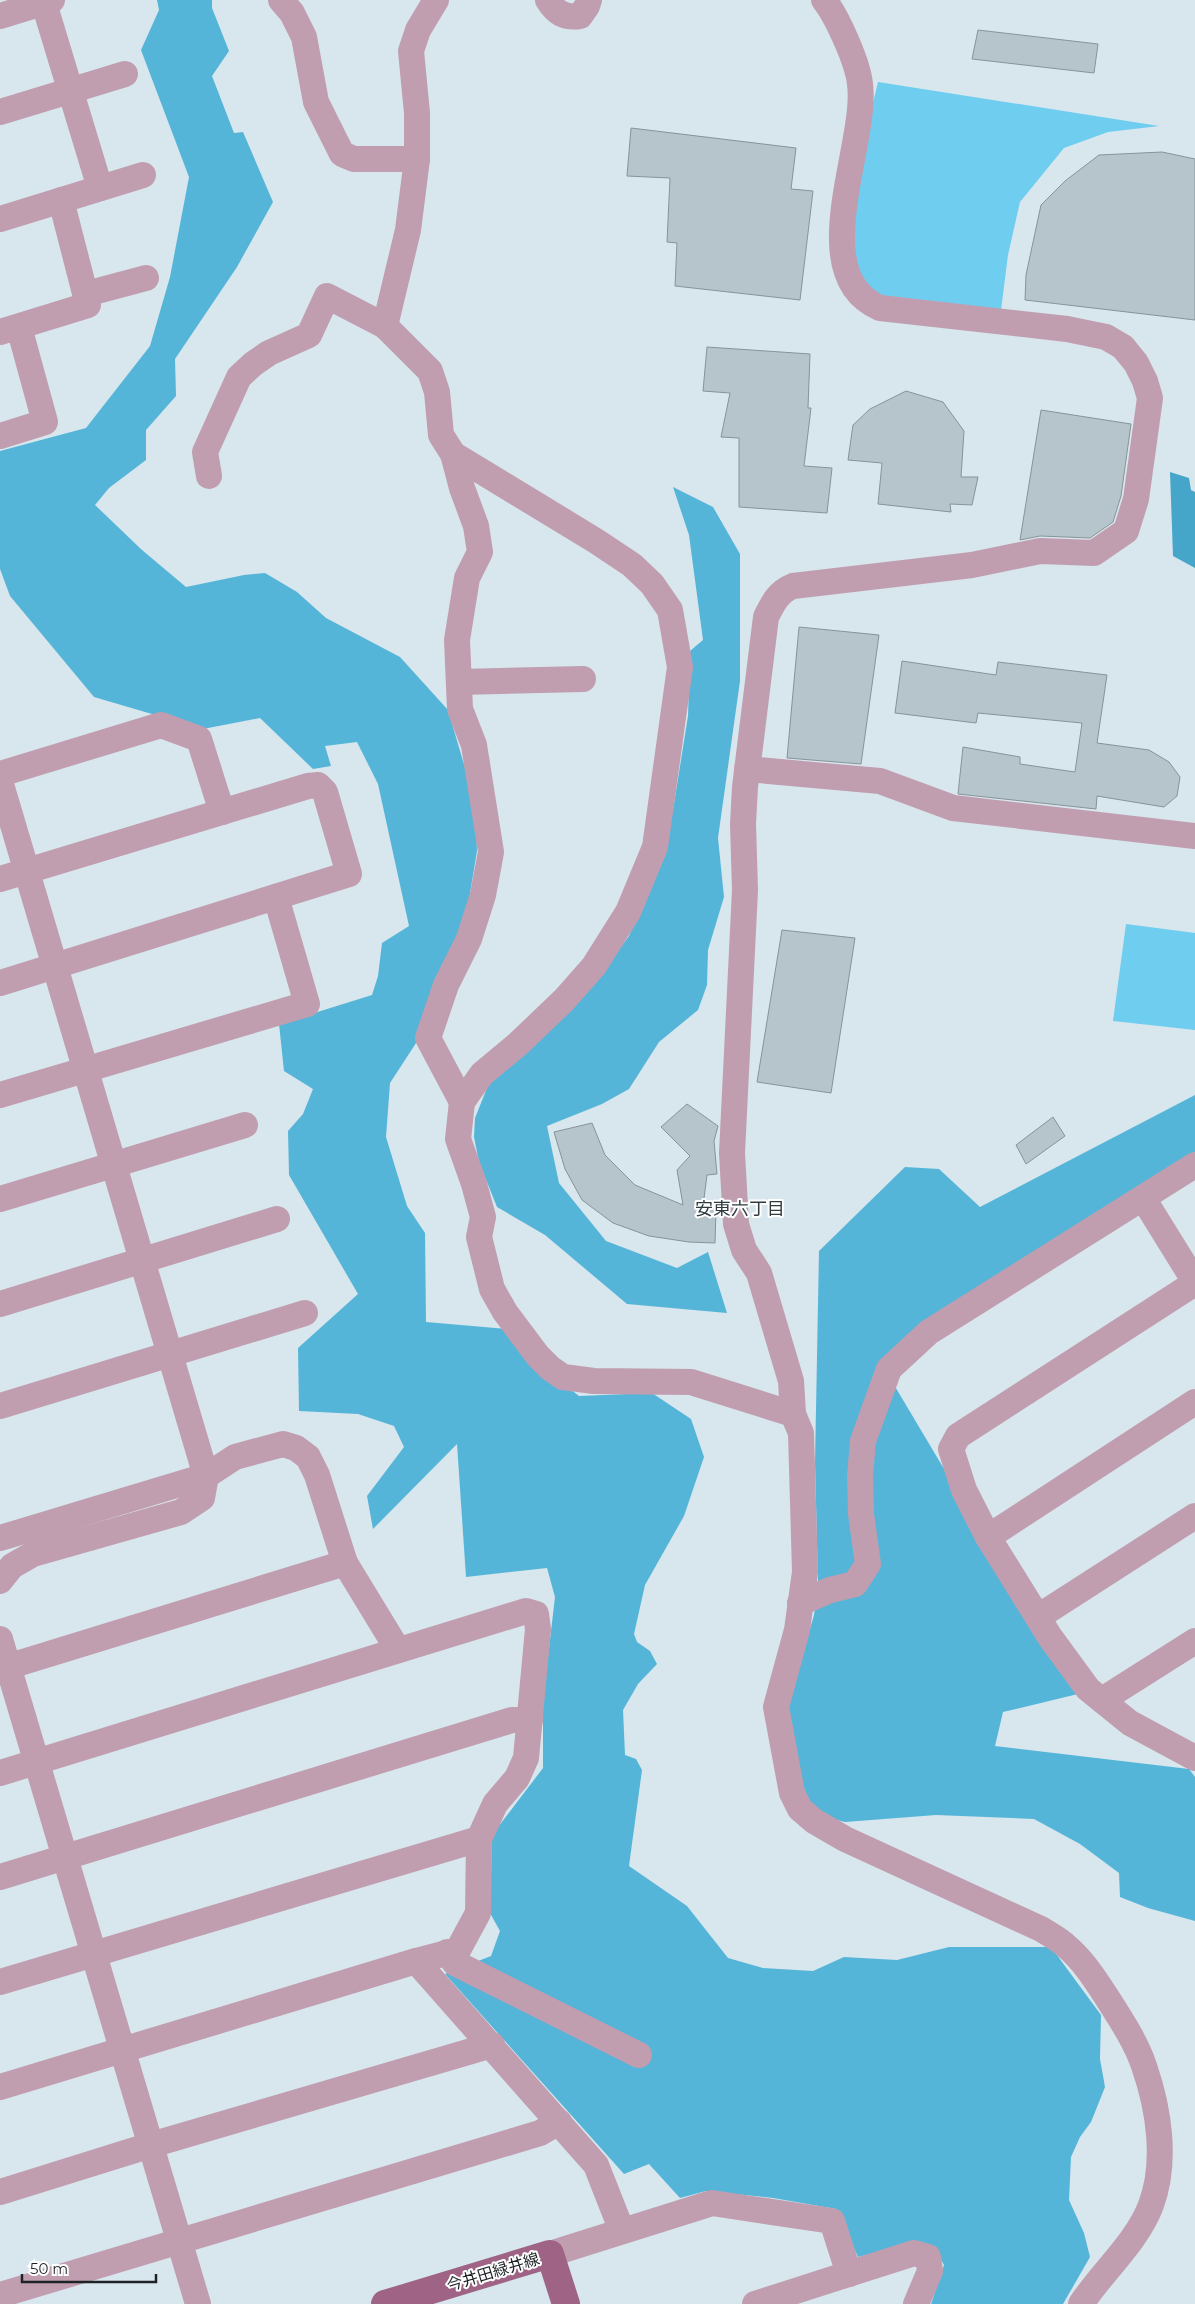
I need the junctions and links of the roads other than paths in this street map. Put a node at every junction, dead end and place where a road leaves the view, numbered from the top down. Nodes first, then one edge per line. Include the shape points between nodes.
1 (281, 0) edge
2 (436, 0) edge
3 (548, 0) edge
4 (589, 0) edge
5 (824, 0) edge
6 (46, 1) edge
7 (0, 16) edge
8 (125, 74) dead end
9 (70, 90) junction
10 (0, 112) edge
11 (417, 160) junction
12 (143, 175) dead end
13 (100, 188) junction
14 (61, 200) junction
15 (0, 219) edge
16 (146, 278) dead end
17 (86, 294) junction
18 (385, 326) junction
19 (10, 330) edge
20 (0, 436) edge
21 (453, 454) junction
22 (209, 476) dead end
23 (583, 679) dead end
24 (460, 682) junction
25 (747, 769) junction
26 (0, 774) edge
27 (0, 781) edge
28 (222, 812) junction
29 (1195, 836) edge
30 (27, 871) junction
31 (0, 879) edge
32 (276, 897) junction
33 (56, 966) junction
34 (0, 983) edge
35 (86, 1069) junction
36 (0, 1095) edge
37 (462, 1102) junction
38 (245, 1126) dead end
39 (115, 1164) junction
40 (1195, 1165) edge
41 (1143, 1198) junction
42 (0, 1199) edge
43 (277, 1219) dead end
44 (144, 1261) junction
45 (1195, 1283) edge
46 (0, 1304) edge
47 (305, 1313) dead end
48 (171, 1354) junction
49 (1195, 1402) edge
50 (0, 1406) edge
51 (793, 1414) junction
52 (206, 1476) junction
53 (1195, 1516) edge
54 (988, 1537) junction
55 (0, 1538) edge
56 (345, 1563) junction
57 (0, 1581) edge
58 (800, 1603) junction
59 (1038, 1616) junction
60 (0, 1639) edge
61 (1195, 1641) edge
62 (398, 1650) junction
63 (4, 1668) edge
64 (1102, 1700) junction
65 (530, 1720) junction
66 (1195, 1758) edge
67 (36, 1762) junction
68 (0, 1773) edge
69 (479, 1839) junction
70 (64, 1858) junction
71 (0, 1877) edge
72 (447, 1952) junction
73 (93, 1954) junction
74 (416, 1961) junction
75 (0, 1982) edge
76 (492, 2044) junction
77 (122, 2049) junction
78 (639, 2054) dead end
79 (0, 2087) edge
80 (559, 2122) junction
81 (151, 2145) junction
82 (0, 2192) edge
83 (622, 2231) junction
84 (179, 2240) junction
85 (550, 2254) junction
86 (849, 2274) junction
87 (0, 2295) edge
88 (198, 2304) edge
89 (385, 2304) edge
90 (566, 2304) edge
91 (755, 2304) edge
92 (916, 2304) edge
93 (1081, 2304) edge

1 - 11 street via 304,37 316,102 342,154 354,159
2 - 11 street via 418,30 411,51 417,113
3 - 4 street via 554,10 568,17 580,16
5 - 25 street via 854,59 860,84 860,111 841,224 845,271 854,289 867,302 880,308 1067,329 1106,337 1123,346 1136,363 1150,398 1136,499 1126,531 1094,553 1040,550 972,565 793,586 784,590 774,600 766,617
6 - 7 street
6 - 9 street
8 - 9 street
9 - 10 street
9 - 13 street
11 - 18 street via 408,230
12 - 13 street
13 - 14 street
14 - 15 street
14 - 17 street
16 - 17 street
17 - 19 street via 88,305
18 - 21 street via 430,371 437,392 441,435
18 - 22 street via 327,296 309,336 269,354 239,378 205,452
19 - 20 street via 45,422
21 - 24 street via 476,526 480,552 467,578 457,640
21 - 37 street via 632,565 652,584 670,610 680,667 655,847 628,912 594,966 564,1000 482,1074
23 - 24 street
24 - 37 street via 460,709 474,745 491,852 483,895 469,939 446,985 428,1038
25 - 29 street via 880,781 953,808
25 - 51 street via 743,824 745,890 732,1153 736,1224 744,1250 762,1282 791,1381
26 - 28 street via 161,725 199,740
27 - 30 street
28 - 30 street
28 - 32 street via 308,786 318,785 325,792 349,874
30 - 31 street
30 - 33 street
32 - 33 street
32 - 35 street via 307,1004
33 - 34 street
33 - 35 street
35 - 36 street
35 - 39 street
37 - 51 street via 458,1139 483,1218 479,1237 492,1289 504,1312 550,1368 563,1377 594,1382 691,1382
38 - 39 street
39 - 42 street
39 - 44 street
40 - 41 street
41 - 45 street
41 - 58 street via 929,1332 889,1369 863,1441 860,1514 868,1564 855,1584
43 - 44 street
44 - 46 street
44 - 48 street
45 - 54 street via 958,1436 951,1449 964,1490
47 - 48 street
48 - 50 street
48 - 52 street
49 - 54 street
51 - 58 street via 801,1433 802,1460 805,1572
52 - 55 street
52 - 56 street via 235,1457 283,1444 296,1448 308,1457 317,1475
52 - 57 street via 202,1498 181,1512 33,1554 12,1566
53 - 59 street
54 - 59 street
56 - 62 street
56 - 63 street
58 - 93 street via 797,1630 776,1707 792,1793 800,1809 814,1822 845,1839 1041,1929 1066,1945 1096,1980 1144,2065 1154,2100 1160,2147 1152,2204 1143,2223
59 - 64 street via 1088,1689
60 - 63 street
61 - 64 street
62 - 65 street via 526,1611 536,1614 538,1629
62 - 67 street
63 - 67 street
64 - 66 street via 1130,1723
65 - 69 street via 526,1758 517,1778 495,1804
65 - 70 street via 512,1720
67 - 68 street
67 - 70 street
69 - 72 street via 478,1913 458,1950
69 - 73 street
70 - 71 street
70 - 73 street
72 - 74 street
72 - 78 street via 455,1962
73 - 75 street
73 - 77 street
74 - 76 street
74 - 77 street
76 - 80 street
76 - 81 street
77 - 79 street
77 - 81 street
80 - 83 street via 596,2165
80 - 84 street via 540,2133
81 - 82 street
81 - 84 street
83 - 85 street
83 - 86 street via 712,2203 832,2221
84 - 87 street
84 - 88 street
85 - 89 main road, 今井田緑井線
85 - 90 main road, 今井田緑井線
86 - 91 street
86 - 92 street via 914,2253 928,2257 930,2271

